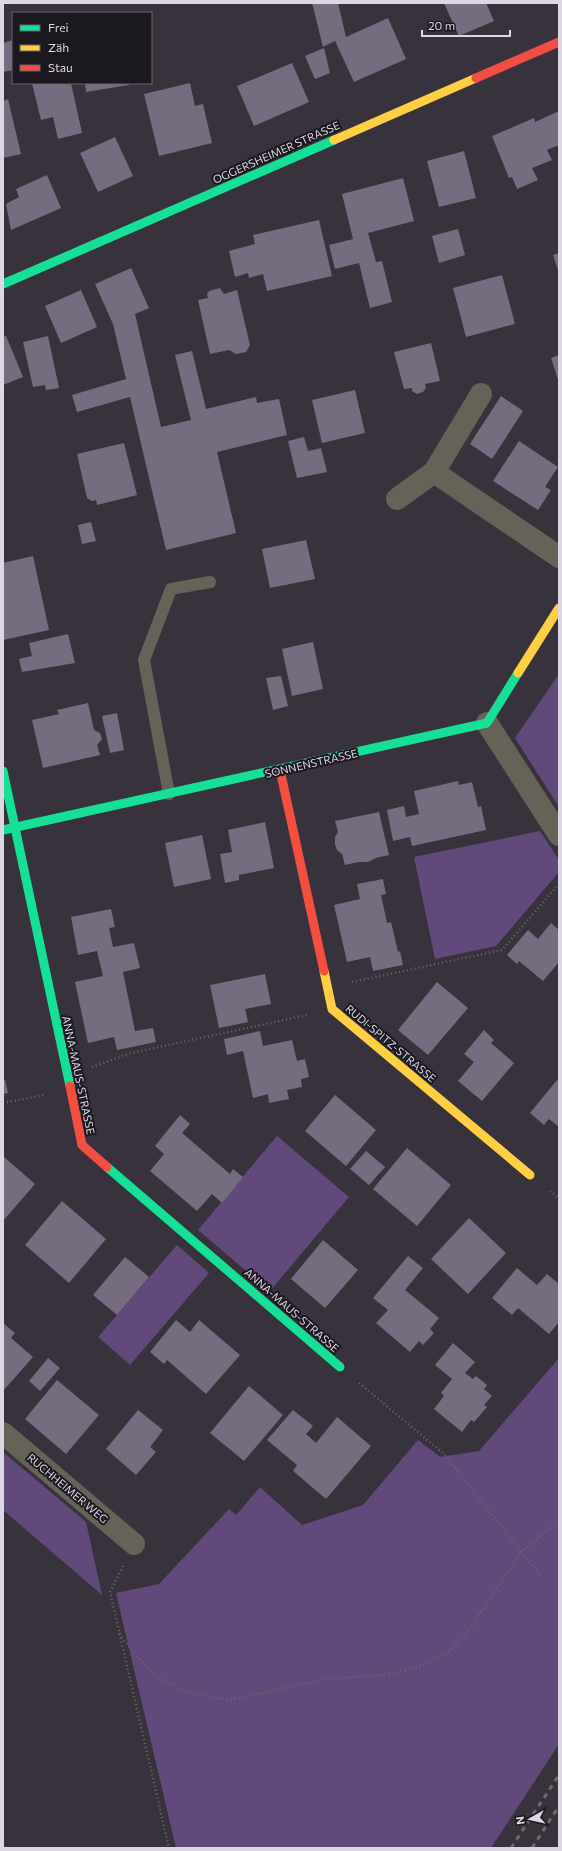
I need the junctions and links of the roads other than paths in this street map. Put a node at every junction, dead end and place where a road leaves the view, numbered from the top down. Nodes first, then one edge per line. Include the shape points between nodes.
1 (559, 42) edge
2 (3, 284) edge
3 (481, 394) dead end
4 (434, 472) junction
5 (397, 499) dead end
6 (559, 556) edge
7 (210, 582) dead end
8 (559, 608) edge
9 (487, 723) junction
10 (3, 770) edge
11 (280, 770) junction
12 (169, 794) junction
13 (15, 827) junction
14 (3, 830) edge
15 (559, 835) edge
16 (530, 1175) dead end
17 (340, 1367) road end
18 (3, 1433) edge
19 (134, 1544) road end

1 - 2 street, OGGERSHEIMER STRASSE
3 - 4 street
4 - 5 street
4 - 6 street
7 - 12 lane via 171,589 144,660
8 - 9 street
9 - 11 street, SONNENSTRASSE
9 - 15 street
10 - 13 street, ANNA-MAUS-STRASSE
11 - 12 street, SONNENSTRASSE
11 - 16 street, RUDI-SPITZ-STRASSE via 332,1009
12 - 13 street, SONNENSTRASSE
13 - 14 street, SONNENSTRASSE
13 - 17 street, ANNA-MAUS-STRASSE via 82,1145
18 - 19 street, RUCHHEIMER WEG

